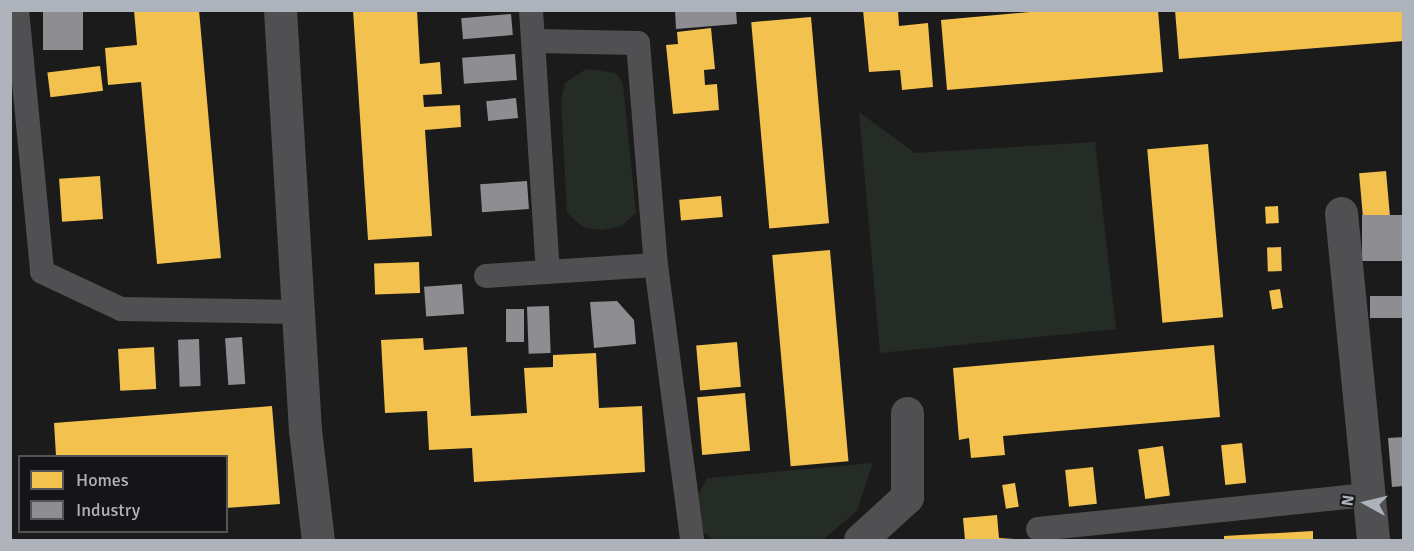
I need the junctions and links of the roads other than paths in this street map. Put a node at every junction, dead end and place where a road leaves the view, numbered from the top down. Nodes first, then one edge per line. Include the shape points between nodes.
1 (17, 10) edge
2 (280, 10) edge
3 (531, 10) edge
4 (535, 41) junction
5 (1341, 213) dead end
6 (656, 265) junction
7 (548, 271) junction
8 (486, 276) dead end
9 (298, 312) junction
10 (908, 413) dead end
11 (1369, 495) junction
12 (1038, 529) dead end
13 (318, 540) edge
14 (692, 540) edge
15 (860, 540) edge
16 (1373, 540) edge

1 - 9 lane via 42,272 121,309
2 - 9 street
3 - 4 lane
4 - 6 lane via 638,43
4 - 7 lane
5 - 11 street
6 - 7 lane
6 - 14 lane
7 - 8 lane
9 - 13 street
10 - 15 street via 908,496
11 - 12 lane
11 - 16 street

